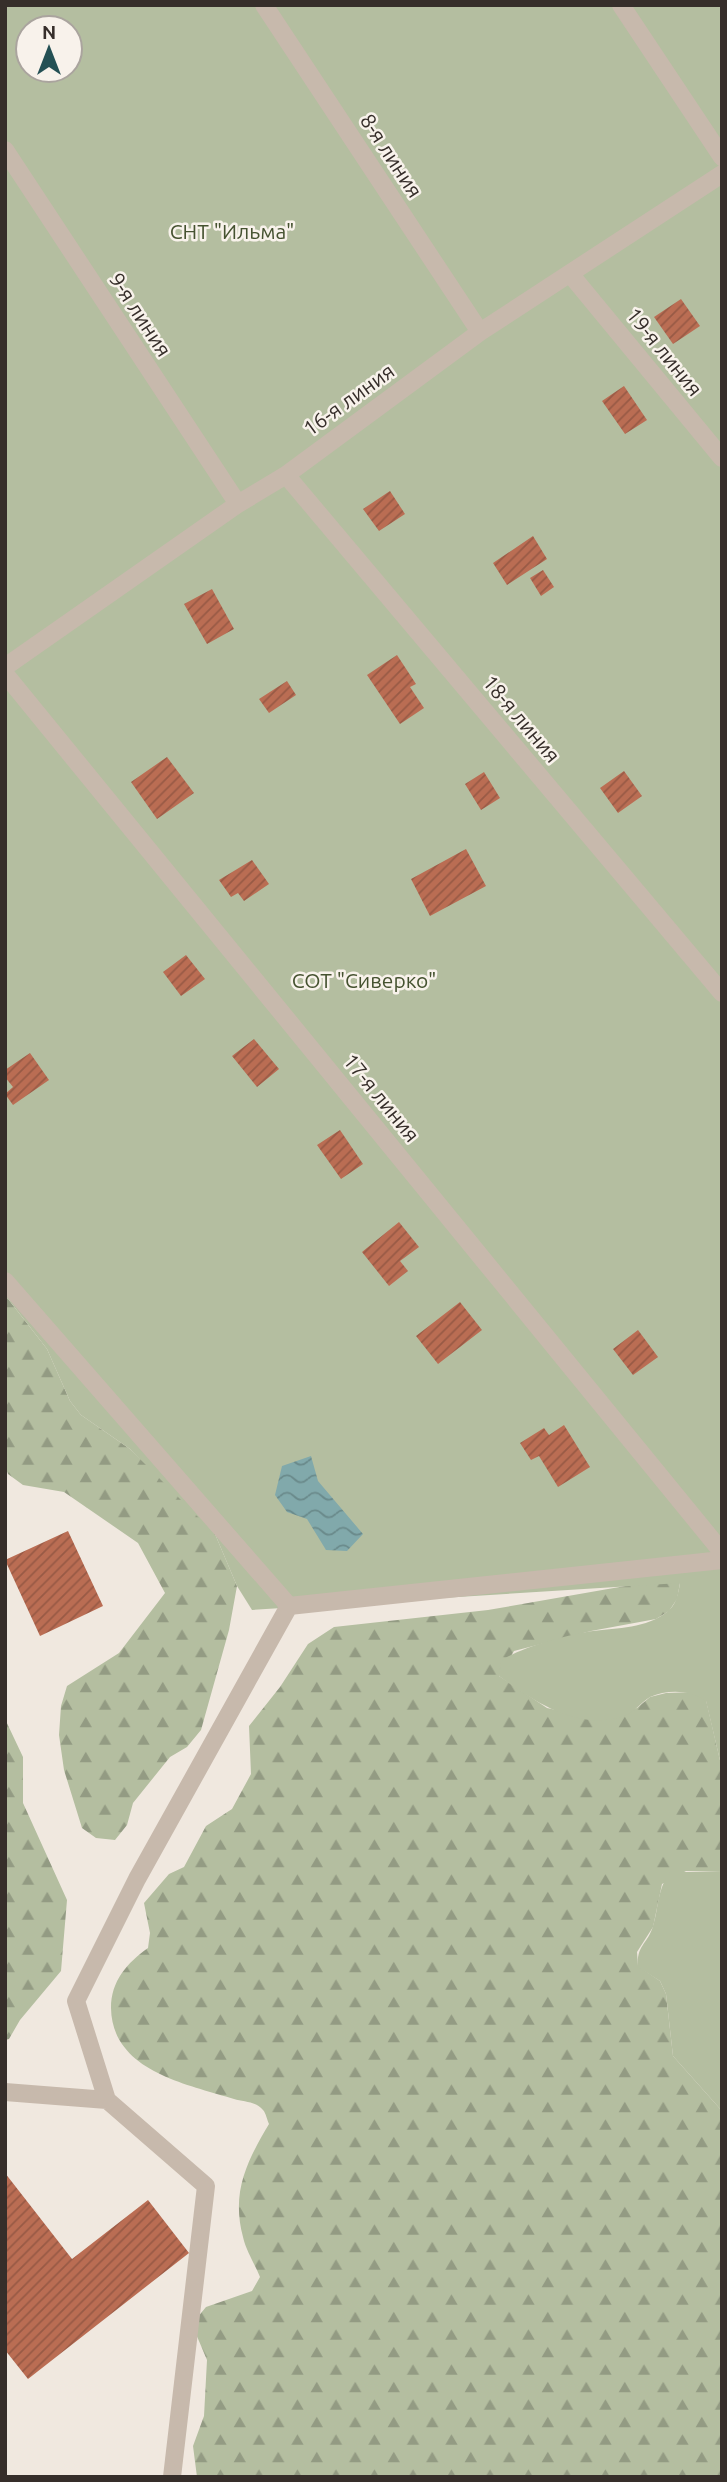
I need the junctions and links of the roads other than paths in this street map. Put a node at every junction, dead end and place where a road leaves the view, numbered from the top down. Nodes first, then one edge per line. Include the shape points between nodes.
1 (264, 5) edge
2 (621, 5) edge
3 (5, 150) edge
4 (722, 157) edge
5 (722, 174) edge
6 (571, 275) junction
7 (480, 332) junction
8 (722, 458) edge
9 (286, 475) junction
10 (238, 504) junction
11 (5, 667) edge
12 (5, 674) edge
13 (722, 993) edge
14 (5, 1281) edge
15 (722, 1552) edge
16 (722, 1560) edge
17 (289, 1606) junction
18 (5, 2092) edge
19 (107, 2100) junction
20 (172, 2477) edge

1 - 7 street, 8-я линия
2 - 4 street
3 - 10 street, 9-я линия
5 - 6 street, 16-я линия
6 - 7 street, 16-я линия
6 - 8 street, 19-я линия
7 - 9 street, 16-я линия
9 - 10 street, 16-я линия
9 - 13 street, 18-я линия
10 - 11 street, 16-я линия
12 - 15 street, 17-я линия
14 - 17 street
16 - 17 street
17 - 19 street via 137,1879 76,2001
18 - 19 street
19 - 20 street via 206,2186

